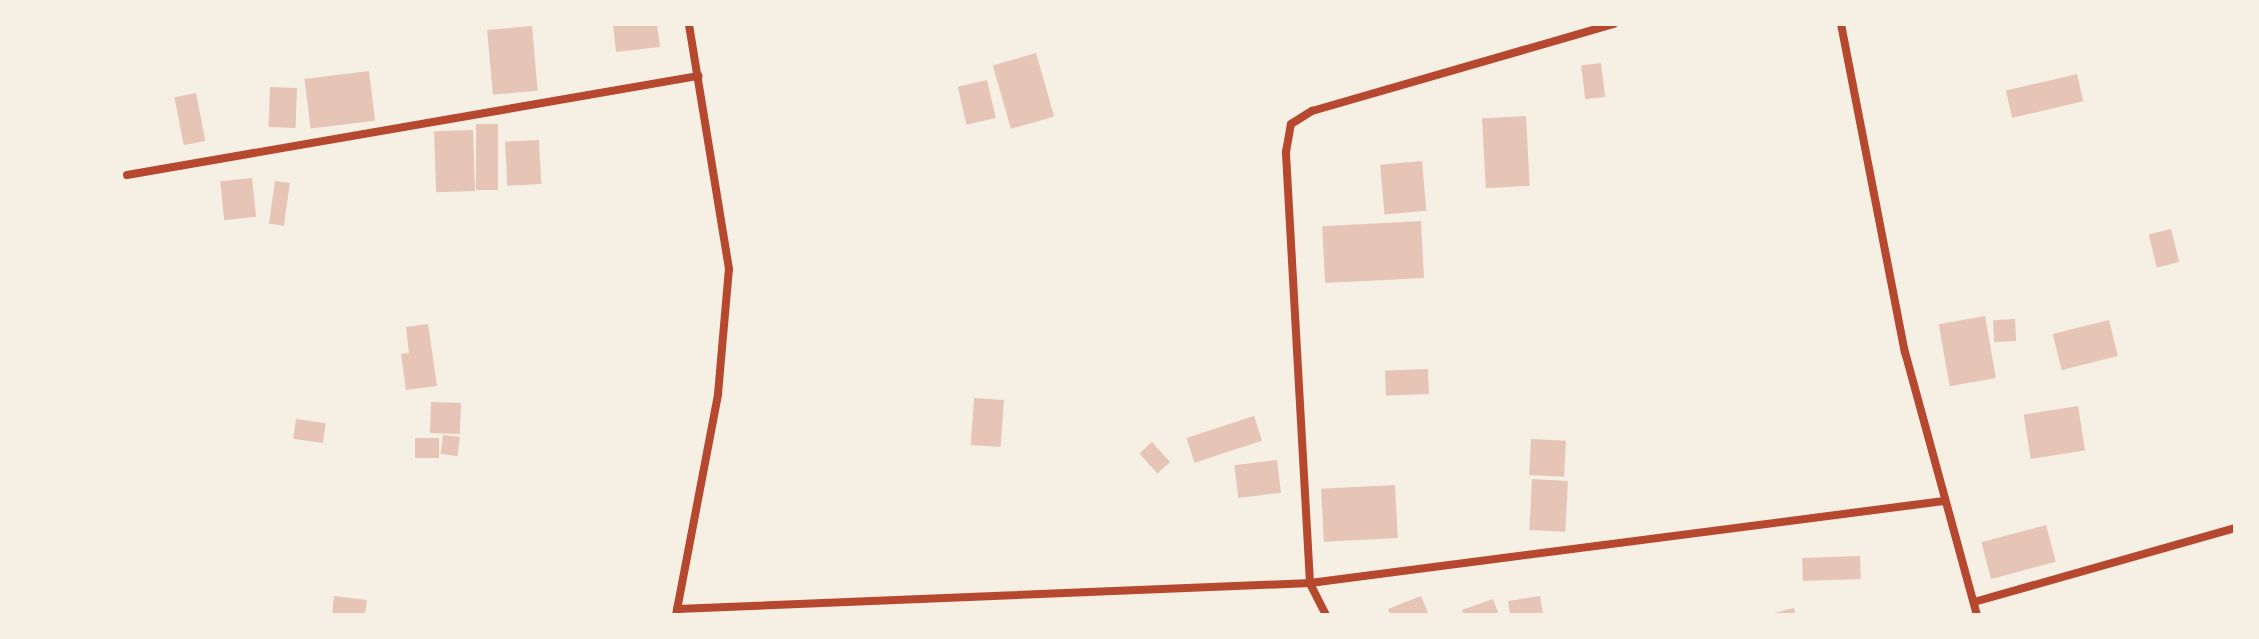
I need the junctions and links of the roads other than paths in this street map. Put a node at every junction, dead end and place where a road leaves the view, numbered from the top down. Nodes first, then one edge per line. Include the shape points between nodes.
1 (689, 24) edge
2 (1614, 24) edge
3 (1841, 24) edge
4 (698, 76) junction
5 (127, 175) dead end
6 (1944, 501) junction
7 (2235, 528) edge
8 (1310, 583) junction
9 (1974, 602) junction
10 (677, 612) edge
11 (1326, 615) edge
12 (1977, 615) edge

1 - 4 street
2 - 8 street via 1312,111 1291,124 1286,152
3 - 6 street via 1905,352
4 - 5 street
4 - 10 street via 729,269 718,394
6 - 8 street
6 - 9 street
7 - 9 street
8 - 10 street
8 - 11 street
9 - 12 street

